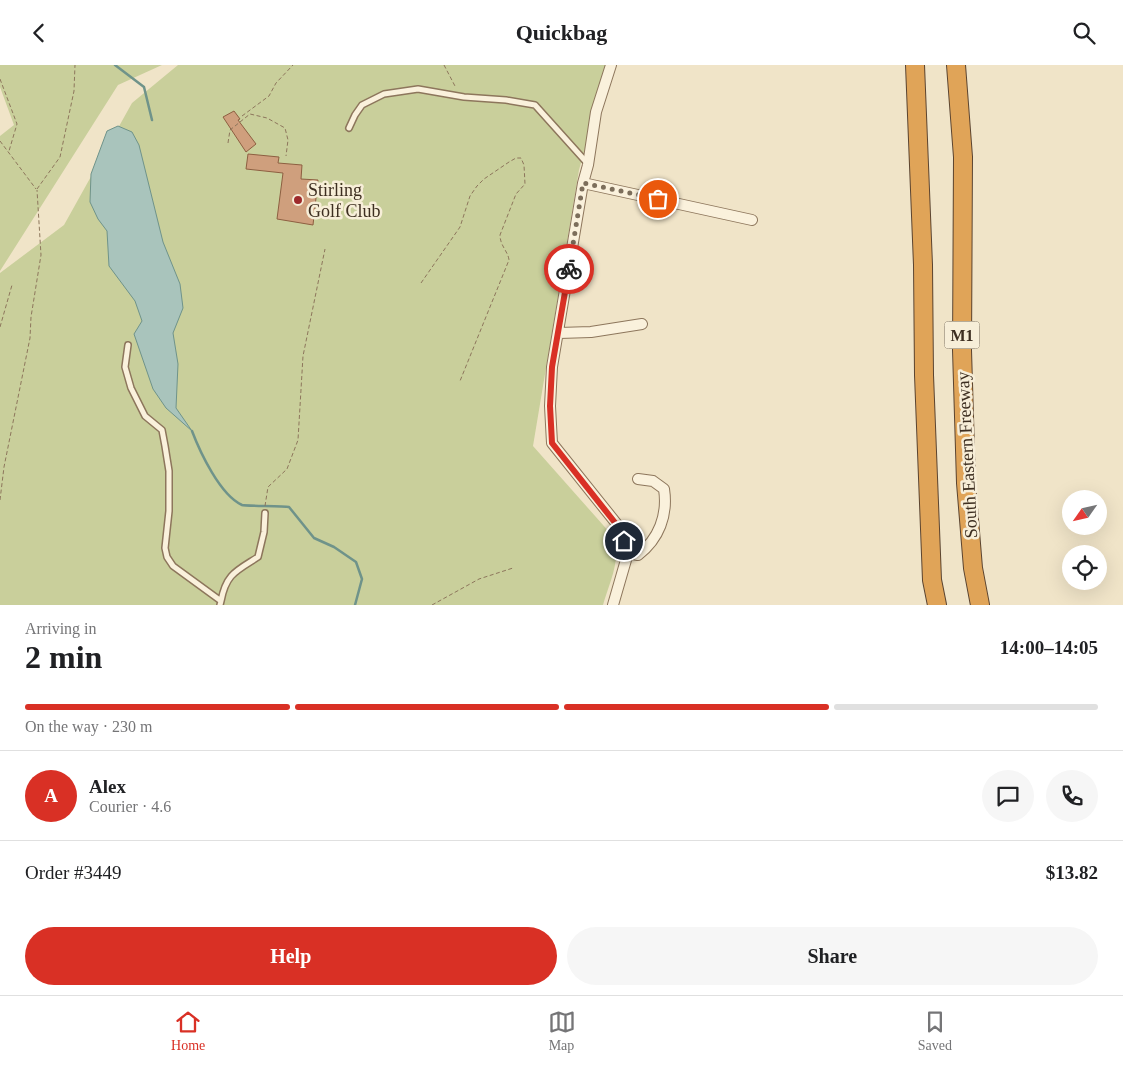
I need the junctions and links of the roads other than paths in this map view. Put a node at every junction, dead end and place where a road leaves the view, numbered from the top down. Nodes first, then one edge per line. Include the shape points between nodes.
1 (611, 65) edge
2 (915, 65) edge
3 (956, 65) edge
4 (349, 128) dead end
5 (588, 165) junction
6 (583, 183) junction
7 (752, 221) dead end
8 (642, 324) dead end
9 (559, 333) junction
10 (128, 345) dead end
11 (638, 479) dead end
12 (265, 513) dead end
13 (628, 553) junction
14 (221, 603) edge
15 (613, 605) edge
16 (937, 605) edge
17 (980, 605) edge

1 - 5 street via 596,112
2 - 16 highway, M1 via 932,580
3 - 17 highway, South Eastern Freeway / M1 via 963,157 962,350 966,483 973,568
4 - 5 lane via 362,105 384,94 418,89 506,100 535,105
5 - 6 street
6 - 7 street
6 - 9 street
8 - 9 street
9 - 13 street via 552,367 552,443 620,529
10 - 14 lane via 125,367 131,388 145,416 162,430 165,445 169,471 167,557 173,566
11 - 13 street via 652,481 664,489 666,503 661,527 646,549 638,555
12 - 14 lane via 258,557 240,567 224,583
13 - 15 street

